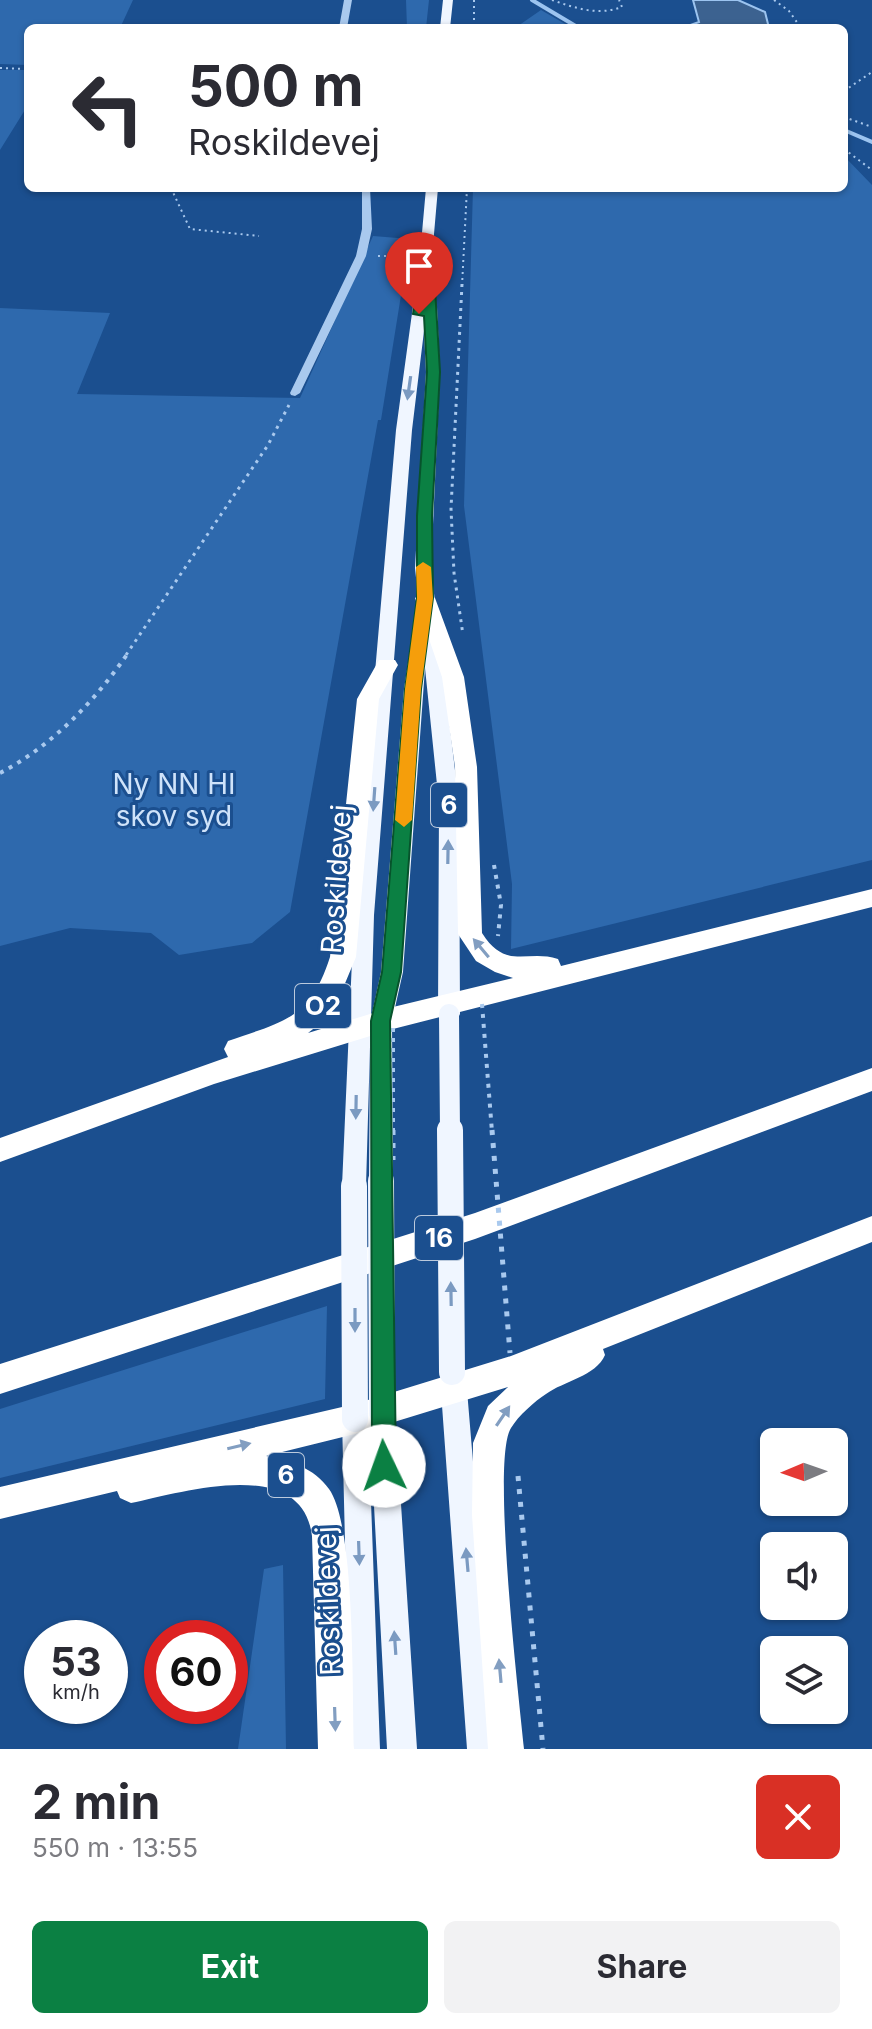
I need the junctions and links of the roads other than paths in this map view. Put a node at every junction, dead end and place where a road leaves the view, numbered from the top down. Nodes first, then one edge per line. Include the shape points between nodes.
1 (348, 0) edge
2 (448, 0) edge
3 (344, 24) edge
4 (445, 24) edge
5 (367, 192) edge
6 (432, 192) edge
7 (427, 255) junction
8 (295, 393) road end
9 (425, 598) junction
10 (387, 665) junction
11 (862, 900) edge
12 (448, 1008) junction
13 (369, 1025) junction
14 (872, 1079) edge
15 (0, 1136) edge
16 (0, 1150) edge
17 (859, 1235) edge
18 (0, 1379) edge
19 (453, 1380) junction
20 (368, 1415) junction
21 (0, 1503) edge
22 (0, 1517) edge
23 (336, 1749) edge
24 (365, 1749) edge
25 (402, 1749) edge
26 (482, 1749) edge
27 (506, 1749) edge

1 - 3 street
2 - 4 main road
5 - 8 street via 361,256
6 - 7 main road, Roskildevej / 6
7 - 9 main road, Roskildevej / 6 via 433,372
7 -> 10 main road, Roskildevej / 6 via 404,430
11 -> 9 highway via 757,915 528,970 489,958 470,934 466,767 453,677
12 -> 9 main road, Roskildevej / 6 via 449,804
9 - 13 main road, Roskildevej / 6 via 392,972
10 -> 13 main road, Roskildevej / 6 via 364,915
10 - 15 highway, O2 via 368,699 343,957 334,988 318,1013 283,1033
11 - 12 highway
12 - 13 highway
19 -> 12 main road, Roskildevej / 6, bridge
13 - 16 highway, O2 via 211,1073
13 - 20 main road, Roskildevej / 6, bridge via 354,1186
14 - 18 highway, 16 via 475,1226
17 - 19 highway
27 -> 17 highway via 486,1479 489,1443 499,1417 533,1384 583,1358 777,1280
19 - 20 highway
26 -> 19 main road, Roskildevej / 6
21 -> 20 highway
20 -> 24 main road, Roskildevej / 6
25 -> 20 main road, Roskildevej / 6
22 -> 23 highway, 6 via 133,1487 259,1468 303,1484 318,1500 328,1527

